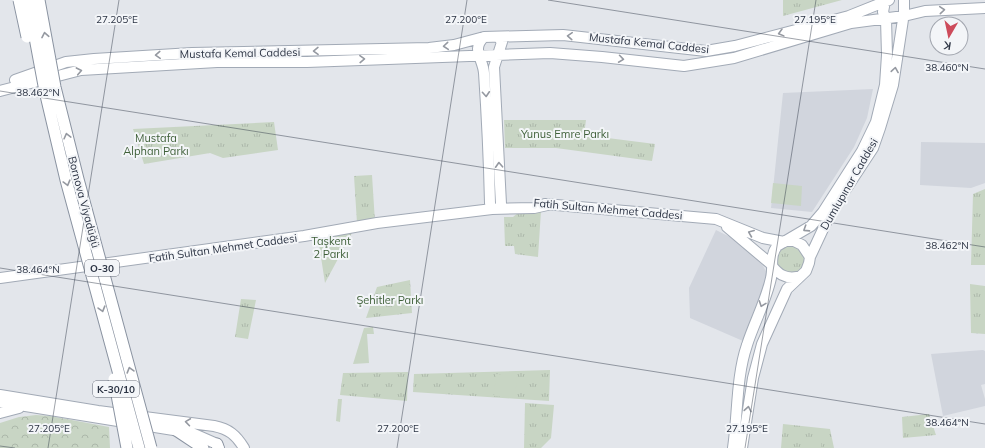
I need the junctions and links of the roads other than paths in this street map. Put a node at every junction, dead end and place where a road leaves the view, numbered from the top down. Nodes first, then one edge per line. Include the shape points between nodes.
1 (19, 0) edge
2 (28, 0) edge
3 (39, 0) edge
4 (904, 0) edge
5 (887, 1) edge
6 (985, 8) edge
7 (904, 16) junction
8 (886, 19) junction
9 (484, 37) junction
10 (498, 37) junction
11 (480, 55) junction
12 (498, 55) junction
13 (0, 84) edge
14 (0, 91) edge
15 (45, 91) junction
16 (497, 206) junction
17 (717, 219) junction
18 (785, 242) junction
19 (810, 257) junction
20 (772, 265) junction
21 (798, 277) junction
22 (0, 278) edge
23 (108, 330) junction
24 (0, 395) edge
25 (0, 402) edge
26 (140, 405) junction
27 (29, 407) junction
28 (0, 413) edge
29 (226, 429) junction
30 (176, 430) junction
31 (242, 446) edge
32 (218, 447) edge
33 (127, 448) edge
34 (140, 448) edge
35 (151, 448) edge
36 (158, 448) edge
37 (203, 448) edge
38 (733, 448) edge
39 (742, 448) edge

1 - 15 highway, bridge via 30,47
2 - 15 highway, Bornova Viyadüğü / O-30, bridge
26 -> 3 highway, Bornova Viyadüğü / O-30, bridge via 74,165 55,87
4 - 7 main road, Dumlupınar Caddesi
5 - 8 main road, Dumlupınar Caddesi via 883,12
5 -> 10 main road, Mustafa Kemal Caddesi via 849,16 720,50 706,51 562,35
7 -> 6 main road, Mustafa Kemal Caddesi via 925,11
7 - 8 main road, Mustafa Kemal Caddesi
19 -> 7 main road, Dumlupınar Caddesi via 831,212 873,148 893,85
12 -> 8 main road, Mustafa Kemal Caddesi via 594,56 684,66 734,58 851,23
8 -> 18 main road, Dumlupınar Caddesi via 885,85 876,122 862,151 823,212 811,226
9 - 10 main road
9 - 11 main road via 477,47 477,53
9 -> 13 main road, Mustafa Kemal Caddesi via 454,46 429,48 192,53 94,59 66,62
10 - 12 main road via 502,42
11 - 12 main road
14 -> 11 main road, Mustafa Kemal Caddesi via 81,70 217,62 307,62
11 -> 16 main road via 484,69 490,203
16 -> 12 main road via 494,67
15 -> 23 highway, Bornova Viyadüğü / O-30, bridge via 66,180
16 - 17 main road, Fatih Sultan Mehmet Caddesi via 534,208 552,204
16 - 22 main road, Fatih Sultan Mehmet Caddesi via 304,236
18 -> 17 main road, Fatih Sultan Mehmet Caddesi via 764,238
17 - 20 main road
18 - 19 main road via 794,241 802,245
18 - 20 main road via 774,251
19 - 21 main road via 806,271
20 - 21 main road via 782,276
20 -> 38 main road via 772,278 747,345
39 -> 21 main road via 753,378 762,344 787,289
23 - 33 highway, K-30/10, bridge via 109,355
23 - 34 highway, Bornova Viyadüğü / O-30, bridge
29 -> 24 main road
25 - 27 main road
26 - 35 highway, Bornova Viyadüğü / O-30, bridge
26 - 36 highway, K-30/10, bridge
27 - 28 main road
27 - 30 main road
29 - 31 main road
29 - 32 main road
30 - 32 main road via 192,433
30 - 37 highway

